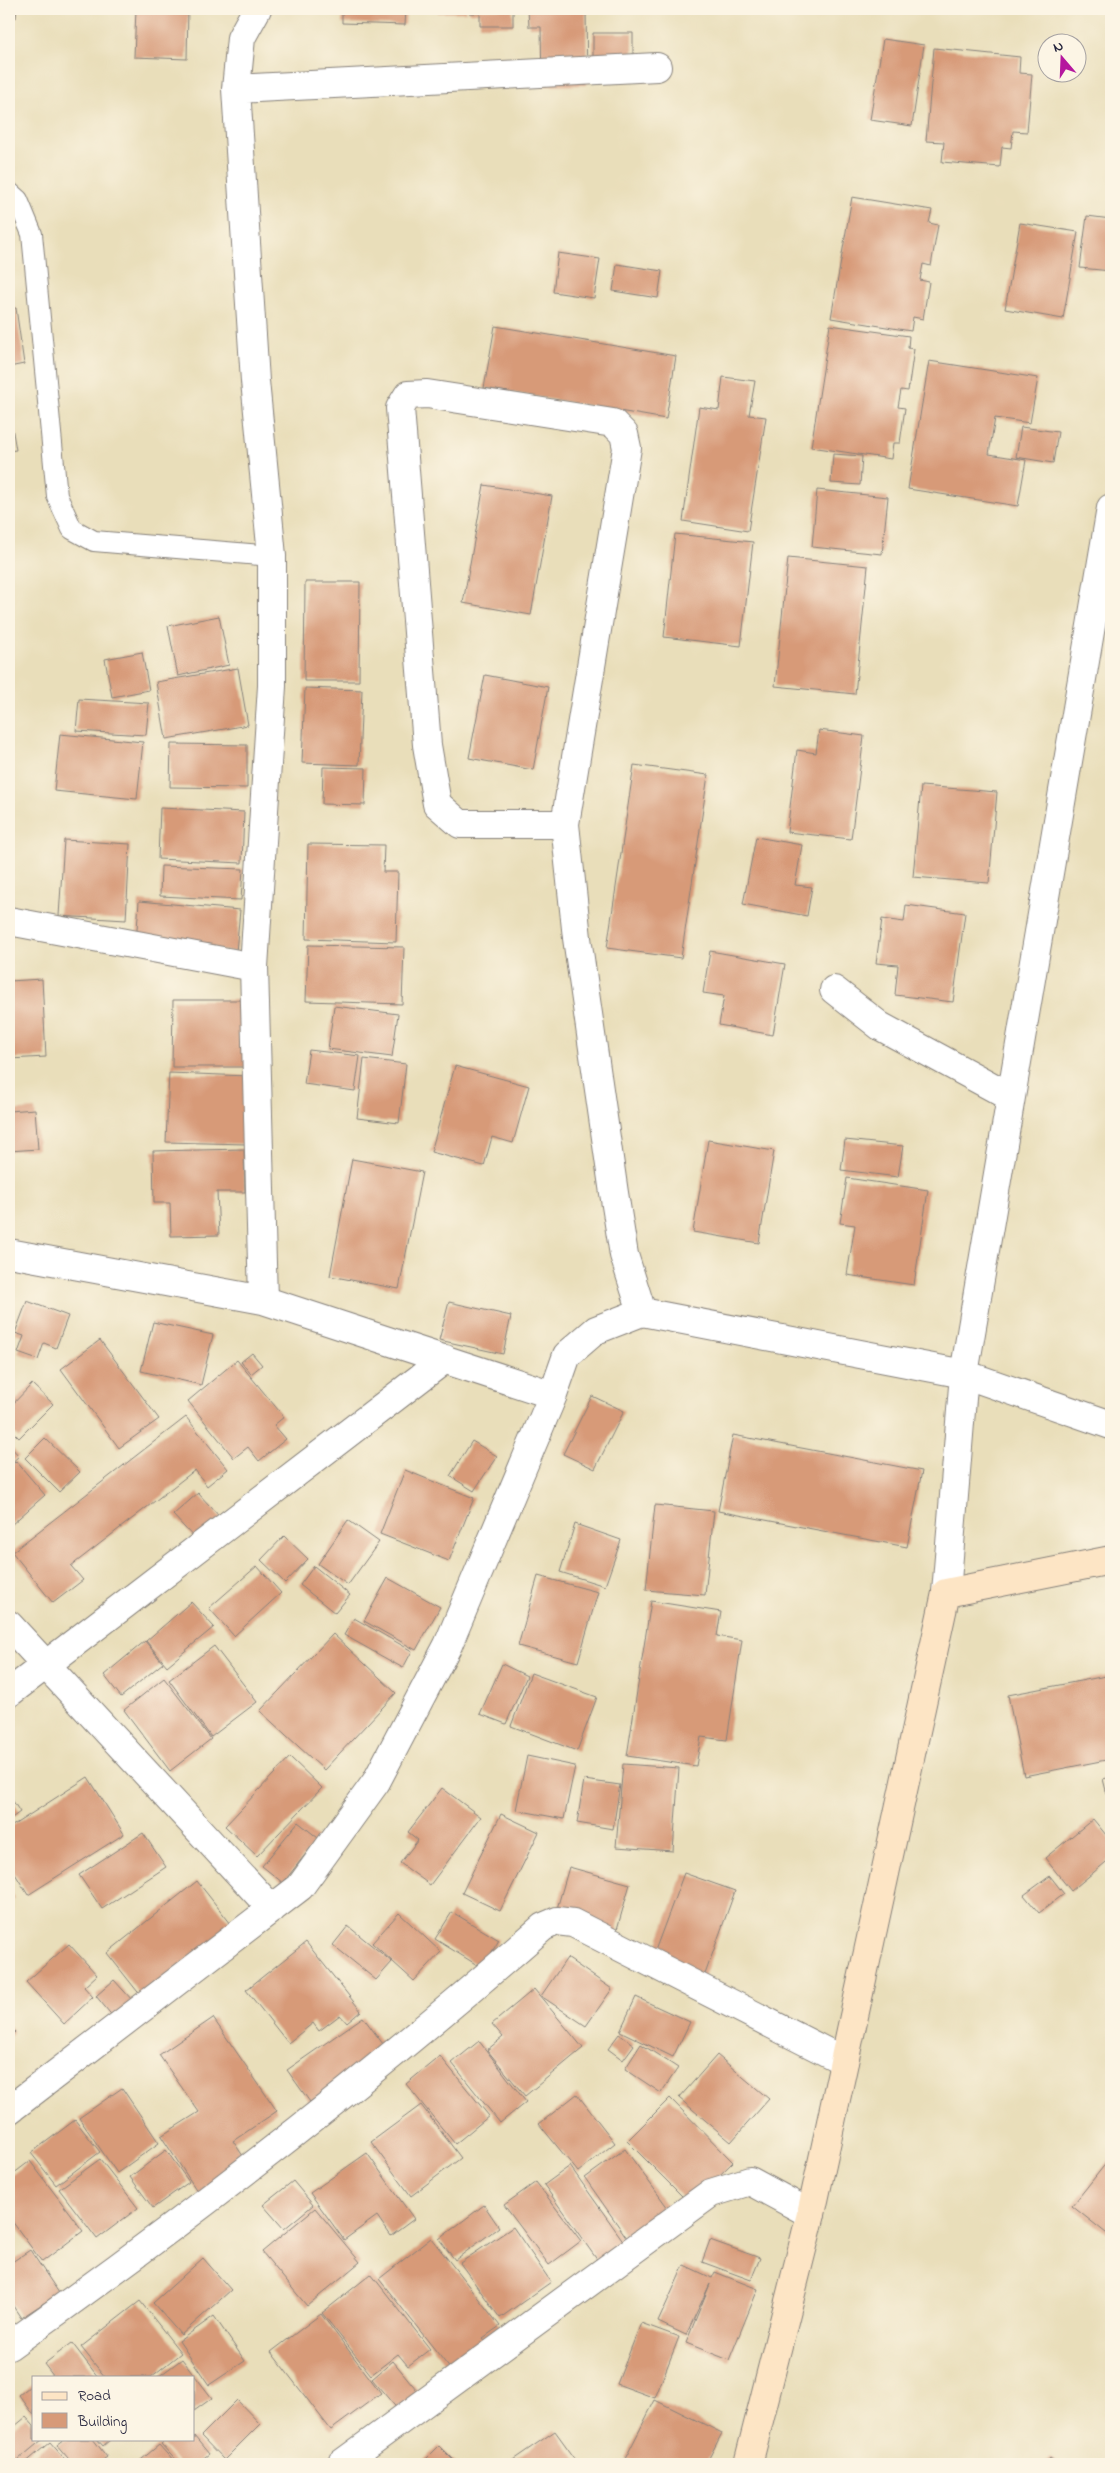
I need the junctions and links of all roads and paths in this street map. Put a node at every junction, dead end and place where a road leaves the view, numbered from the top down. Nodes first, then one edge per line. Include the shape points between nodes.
1 (257, 9) edge
2 (657, 67) dead end
3 (236, 89) junction
4 (9, 192) edge
5 (1111, 508) edge
6 (272, 556) junction
7 (565, 824) junction
8 (9, 921) edge
9 (254, 967) junction
10 (834, 990) dead end
11 (1012, 1097) junction
12 (9, 1253) edge
13 (263, 1300) junction
14 (642, 1312) junction
15 (445, 1359) junction
16 (964, 1374) junction
17 (553, 1395) junction
18 (1111, 1425) edge
19 (1111, 1560) edge
20 (946, 1593) junction
21 (9, 1625) edge
22 (44, 1664) junction
23 (9, 1693) edge
24 (272, 1910) junction
25 (844, 2061) junction
26 (9, 2110) edge
27 (811, 2214) junction
28 (9, 2346) edge
29 (341, 2464) edge
30 (748, 2464) edge

1 - 3 street via 241,38
2 - 3 street
3 - 6 street via 255,381
4 - 6 lane via 18,200 32,234 57,496 72,529 94,541
5 - 11 street
6 - 9 street via 272,686
7 - 7 street via 627,448 624,434 613,423 427,394 408,395 400,408 428,745 437,804 460,824
7 - 14 street via 577,938 614,1194 624,1255
8 - 9 street
9 - 13 street
10 - 11 street via 880,1026
11 - 16 street
12 - 13 street
13 - 15 street
14 - 16 street
14 - 17 street via 596,1330 567,1355
15 - 17 street
15 - 22 street
16 - 18 street
16 - 20 street
17 - 24 street via 448,1645 376,1782 300,1887
19 - 20 street
20 - 25 street
21 - 22 street
22 - 23 street
22 - 24 street
24 - 26 street
25 - 27 street
25 - 28 street via 573,1923 557,1921 543,1927 443,2014 132,2258
27 - 29 street via 750,2181 711,2192
27 - 30 street

